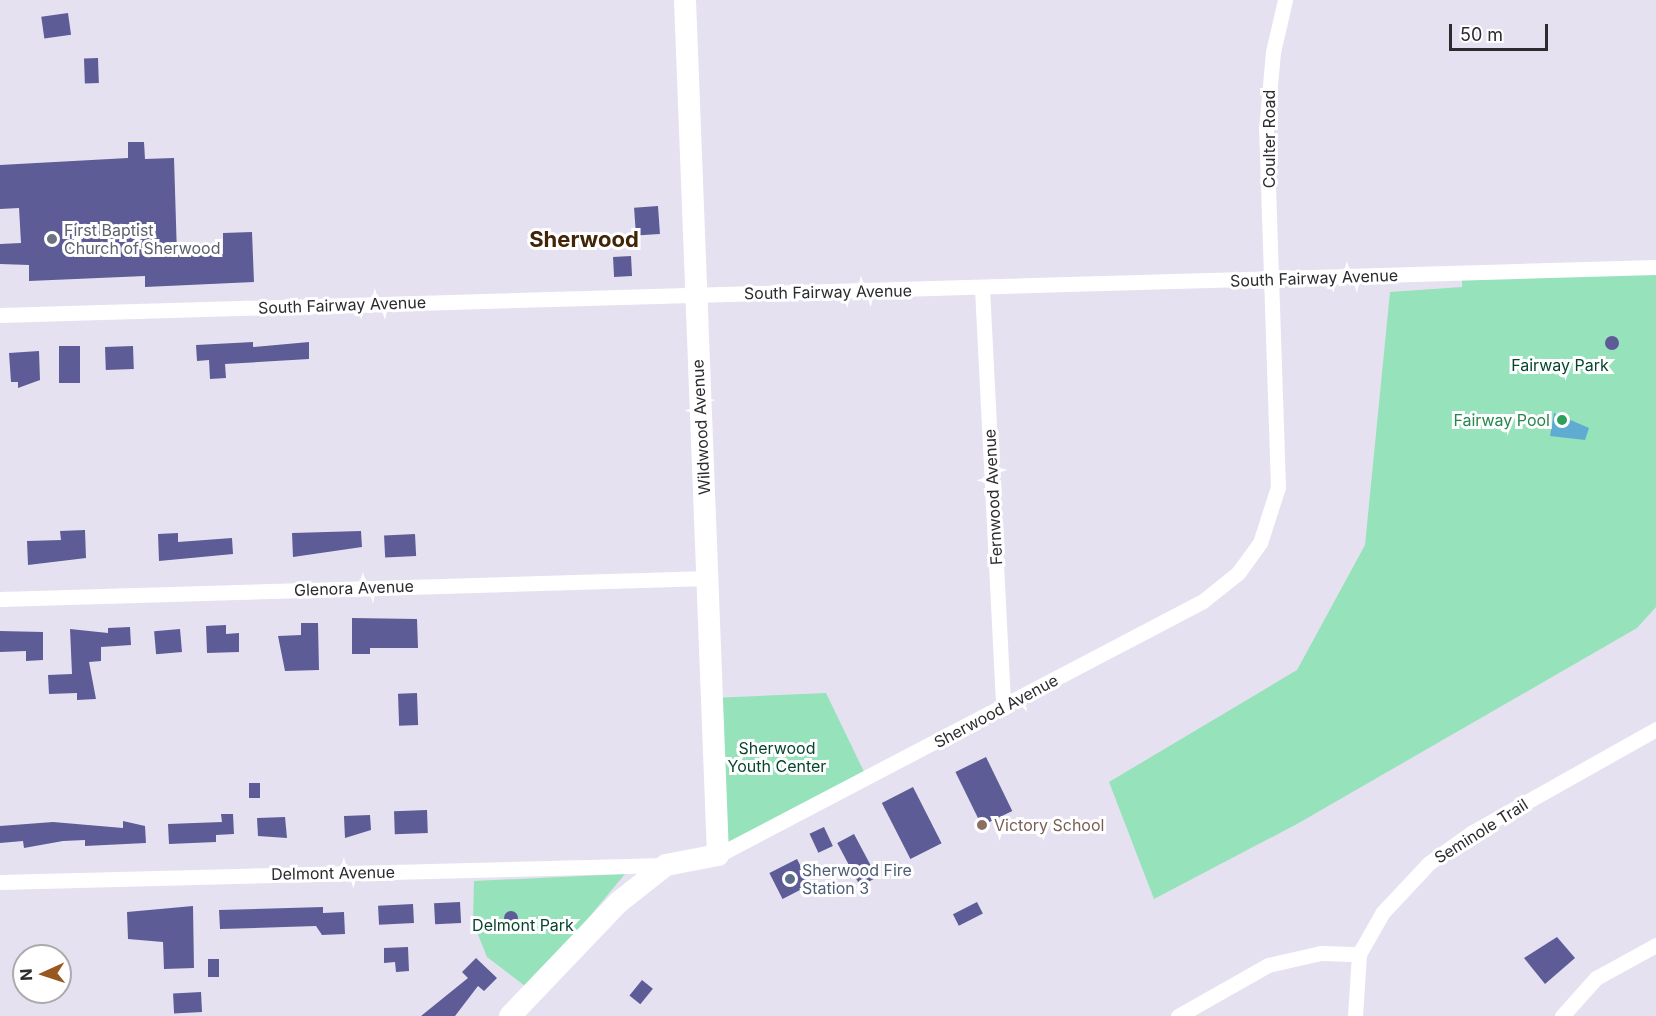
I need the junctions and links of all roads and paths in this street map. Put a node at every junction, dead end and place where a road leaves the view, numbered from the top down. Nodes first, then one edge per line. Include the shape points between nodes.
1 (685, 0) edge
2 (1285, 0) edge
3 (1656, 267) edge
4 (1270, 280) junction
5 (982, 288) junction
6 (695, 295) junction
7 (0, 315) edge
8 (708, 578) junction
9 (0, 599) edge
10 (1003, 707) junction
11 (1656, 729) edge
12 (718, 855) junction
13 (666, 865) junction
14 (0, 882) edge
15 (1656, 945) edge
16 (1359, 954) junction
17 (510, 1016) edge
18 (1178, 1016) edge
19 (1355, 1016) edge
20 (1562, 1016) edge

1 - 6 street, Wildwood Avenue
2 - 4 street, Coulter Road via 1268,87
3 - 4 street, South Fairway Avenue
4 - 5 street, South Fairway Avenue
4 - 10 street, Sherwood Avenue via 1278,481 1260,543 1238,573 1203,602
5 - 6 street, South Fairway Avenue
5 - 10 street, Fernwood Avenue
6 - 7 street, South Fairway Avenue
6 - 8 street, Wildwood Avenue
8 - 9 street, Glenora Avenue
8 - 12 street, Wildwood Avenue
10 - 12 street, Sherwood Avenue
11 - 16 street, Seminole Trail via 1454,844 1401,892
12 - 13 street, Sherwood Avenue
13 - 14 street, Delmont Avenue
13 - 17 street, Sherwood Avenue via 619,902
15 - 20 street via 1596,978
16 - 18 street via 1321,953 1268,965
16 - 19 street

